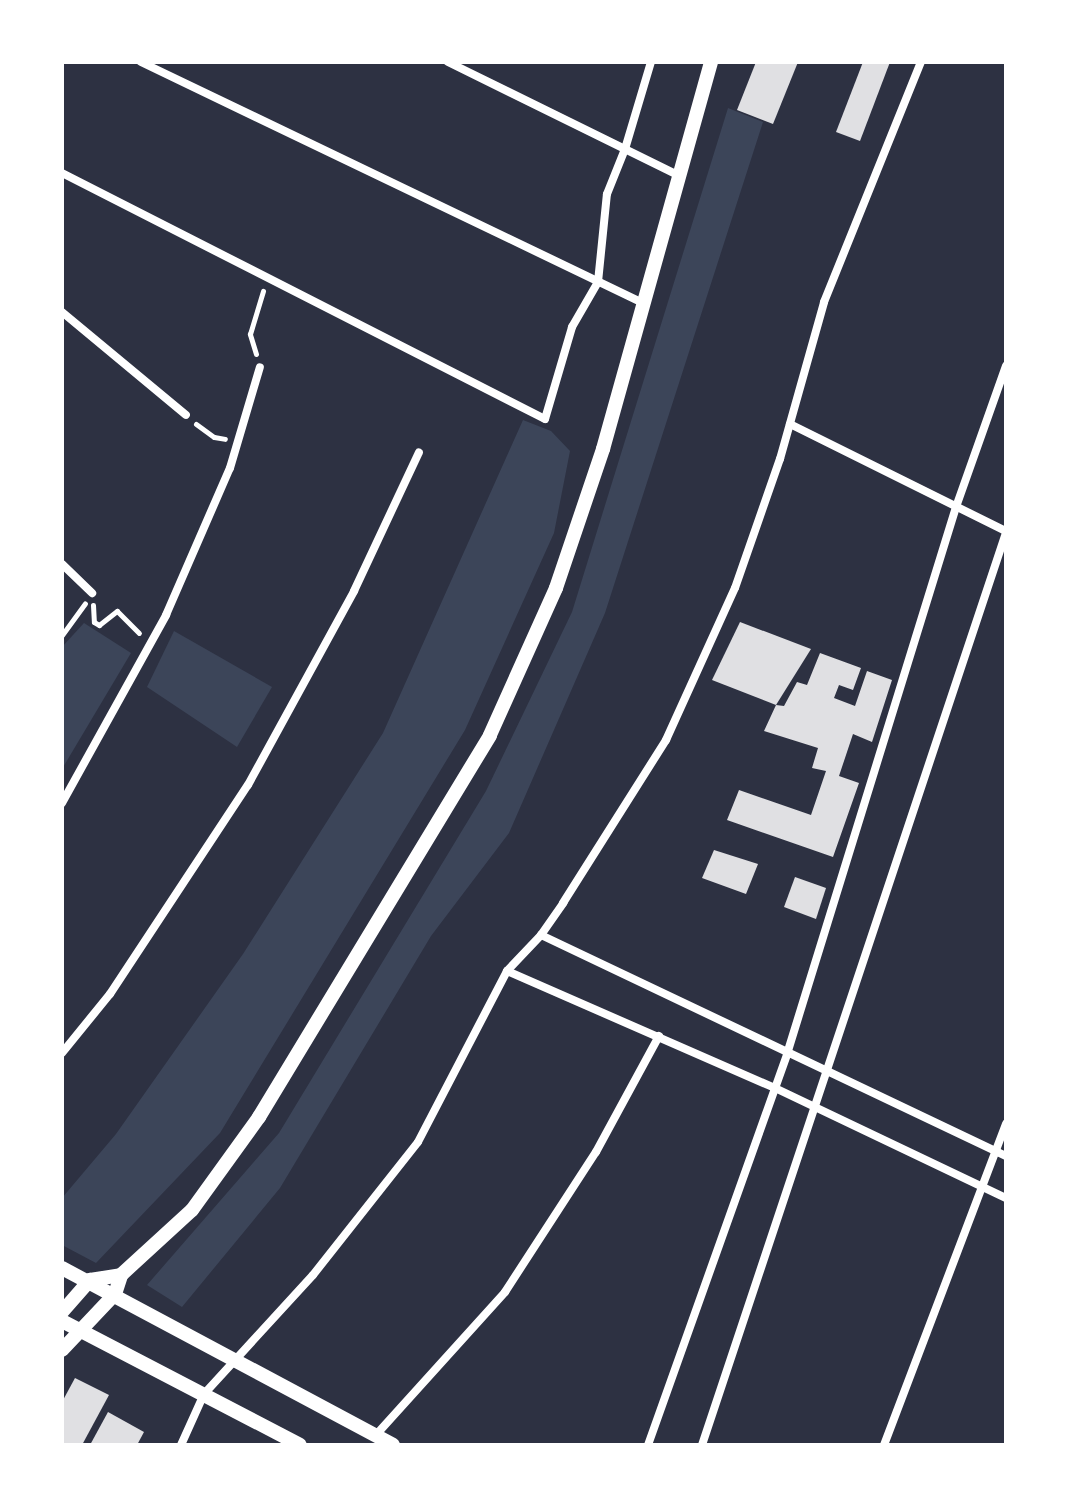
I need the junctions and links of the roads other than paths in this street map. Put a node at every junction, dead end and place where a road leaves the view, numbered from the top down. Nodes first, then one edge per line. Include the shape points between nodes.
1 (141, 62) edge
2 (448, 62) edge
3 (651, 62) edge
4 (711, 62) edge
5 (921, 62) edge
6 (625, 149) junction
7 (62, 173) edge
8 (680, 176) junction
9 (598, 282) junction
10 (643, 303) junction
11 (62, 312) edge
12 (1006, 366) edge
13 (260, 367) road end
14 (186, 415) road end
15 (790, 424) junction
16 (419, 452) dead end
17 (956, 507) junction
18 (1006, 532) edge
19 (62, 564) edge
20 (92, 593) road end
21 (62, 803) edge
22 (541, 935) junction
23 (507, 971) junction
24 (659, 1036) junction
25 (62, 1053) edge
26 (787, 1054) junction
27 (829, 1072) junction
28 (775, 1088) junction
29 (816, 1107) junction
30 (1006, 1123) edge
31 (997, 1152) junction
32 (1006, 1156) edge
33 (983, 1187) junction
34 (1006, 1198) edge
35 (62, 1268) edge
36 (121, 1275) junction
37 (90, 1280) junction
38 (115, 1294) junction
39 (62, 1312) edge
40 (62, 1321) edge
41 (78, 1330) junction
42 (62, 1350) edge
43 (232, 1360) junction
44 (204, 1394) junction
45 (375, 1436) junction
46 (181, 1445) edge
47 (300, 1445) edge
48 (393, 1445) edge
49 (648, 1445) edge
50 (702, 1445) edge
51 (884, 1445) edge

1 - 9 street
2 - 6 street
3 - 6 street
4 - 8 street
5 - 15 street via 824,302
6 - 8 street
6 - 9 street via 607,194
7 - 9 street via 545,419 572,327
8 - 10 street
9 - 10 street
10 - 36 street via 603,449 556,588 490,735 259,1117 192,1210
11 - 14 street
12 - 17 street
13 - 21 street via 230,468 152,642
15 - 17 street
15 - 22 street via 735,588 666,740
16 - 25 street via 354,591 248,785 110,994
17 - 18 street
17 - 26 street
18 - 27 street
19 - 20 street
22 - 23 street
22 - 26 street
23 - 24 street
23 - 43 street via 418,1142 313,1275
24 - 28 street
24 - 45 street via 596,1152 505,1292
26 - 27 street
26 - 28 street
27 - 29 street
27 - 31 street
28 - 29 street
28 - 49 street
29 - 33 street
29 - 50 street
30 - 31 street
31 - 32 street
31 - 33 street
33 - 34 street
33 - 51 street
35 - 37 street
36 - 37 street
36 - 38 street
37 - 38 street
37 - 39 street
38 - 41 street
38 - 43 street
40 - 41 street
41 - 42 street
41 - 44 street
43 - 44 street
43 - 45 street
44 - 46 street
44 - 47 street
45 - 48 street

